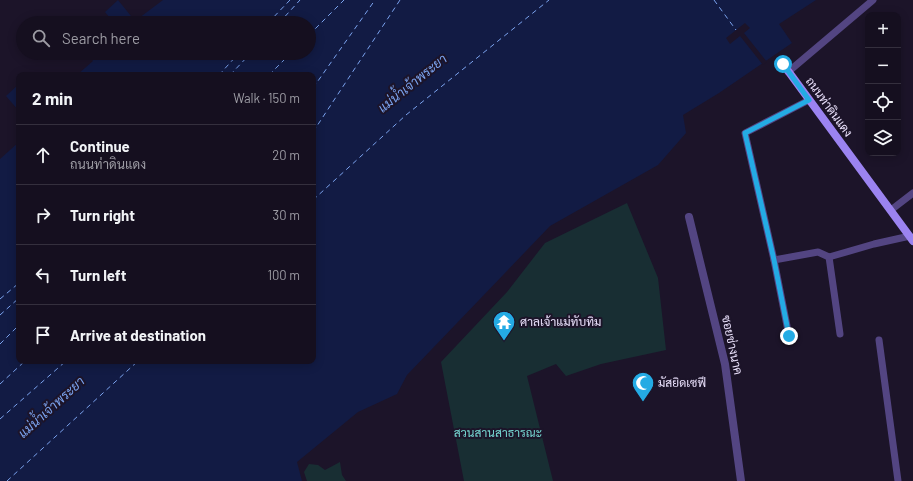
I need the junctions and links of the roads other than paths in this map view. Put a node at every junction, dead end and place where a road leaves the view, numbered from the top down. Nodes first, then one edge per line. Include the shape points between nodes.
1 (873, 0) edge
2 (783, 64) dead end
3 (788, 72) junction
4 (809, 100) junction
5 (913, 193) edge
6 (890, 210) junction
7 (689, 217) dead end
8 (911, 238) edge
9 (829, 257) junction
10 (774, 260) junction
11 (840, 334) dead end
12 (789, 336) dead end
13 (879, 340) dead end
14 (741, 481) edge
15 (898, 481) edge

1 - 3 lane
2 - 3 street, ถนนท่าดินแดง
3 - 4 street, ถนนท่าดินแดง
4 - 6 street, ถนนท่าดินแดง
4 - 10 lane via 745,133
5 - 6 lane
6 - 8 street, ถนนท่าดินแดง
7 - 14 street, ซอยช่างนาค via 725,364
8 - 9 lane via 874,244
9 - 10 lane via 818,252
9 - 11 lane
10 - 12 lane
13 - 15 lane

